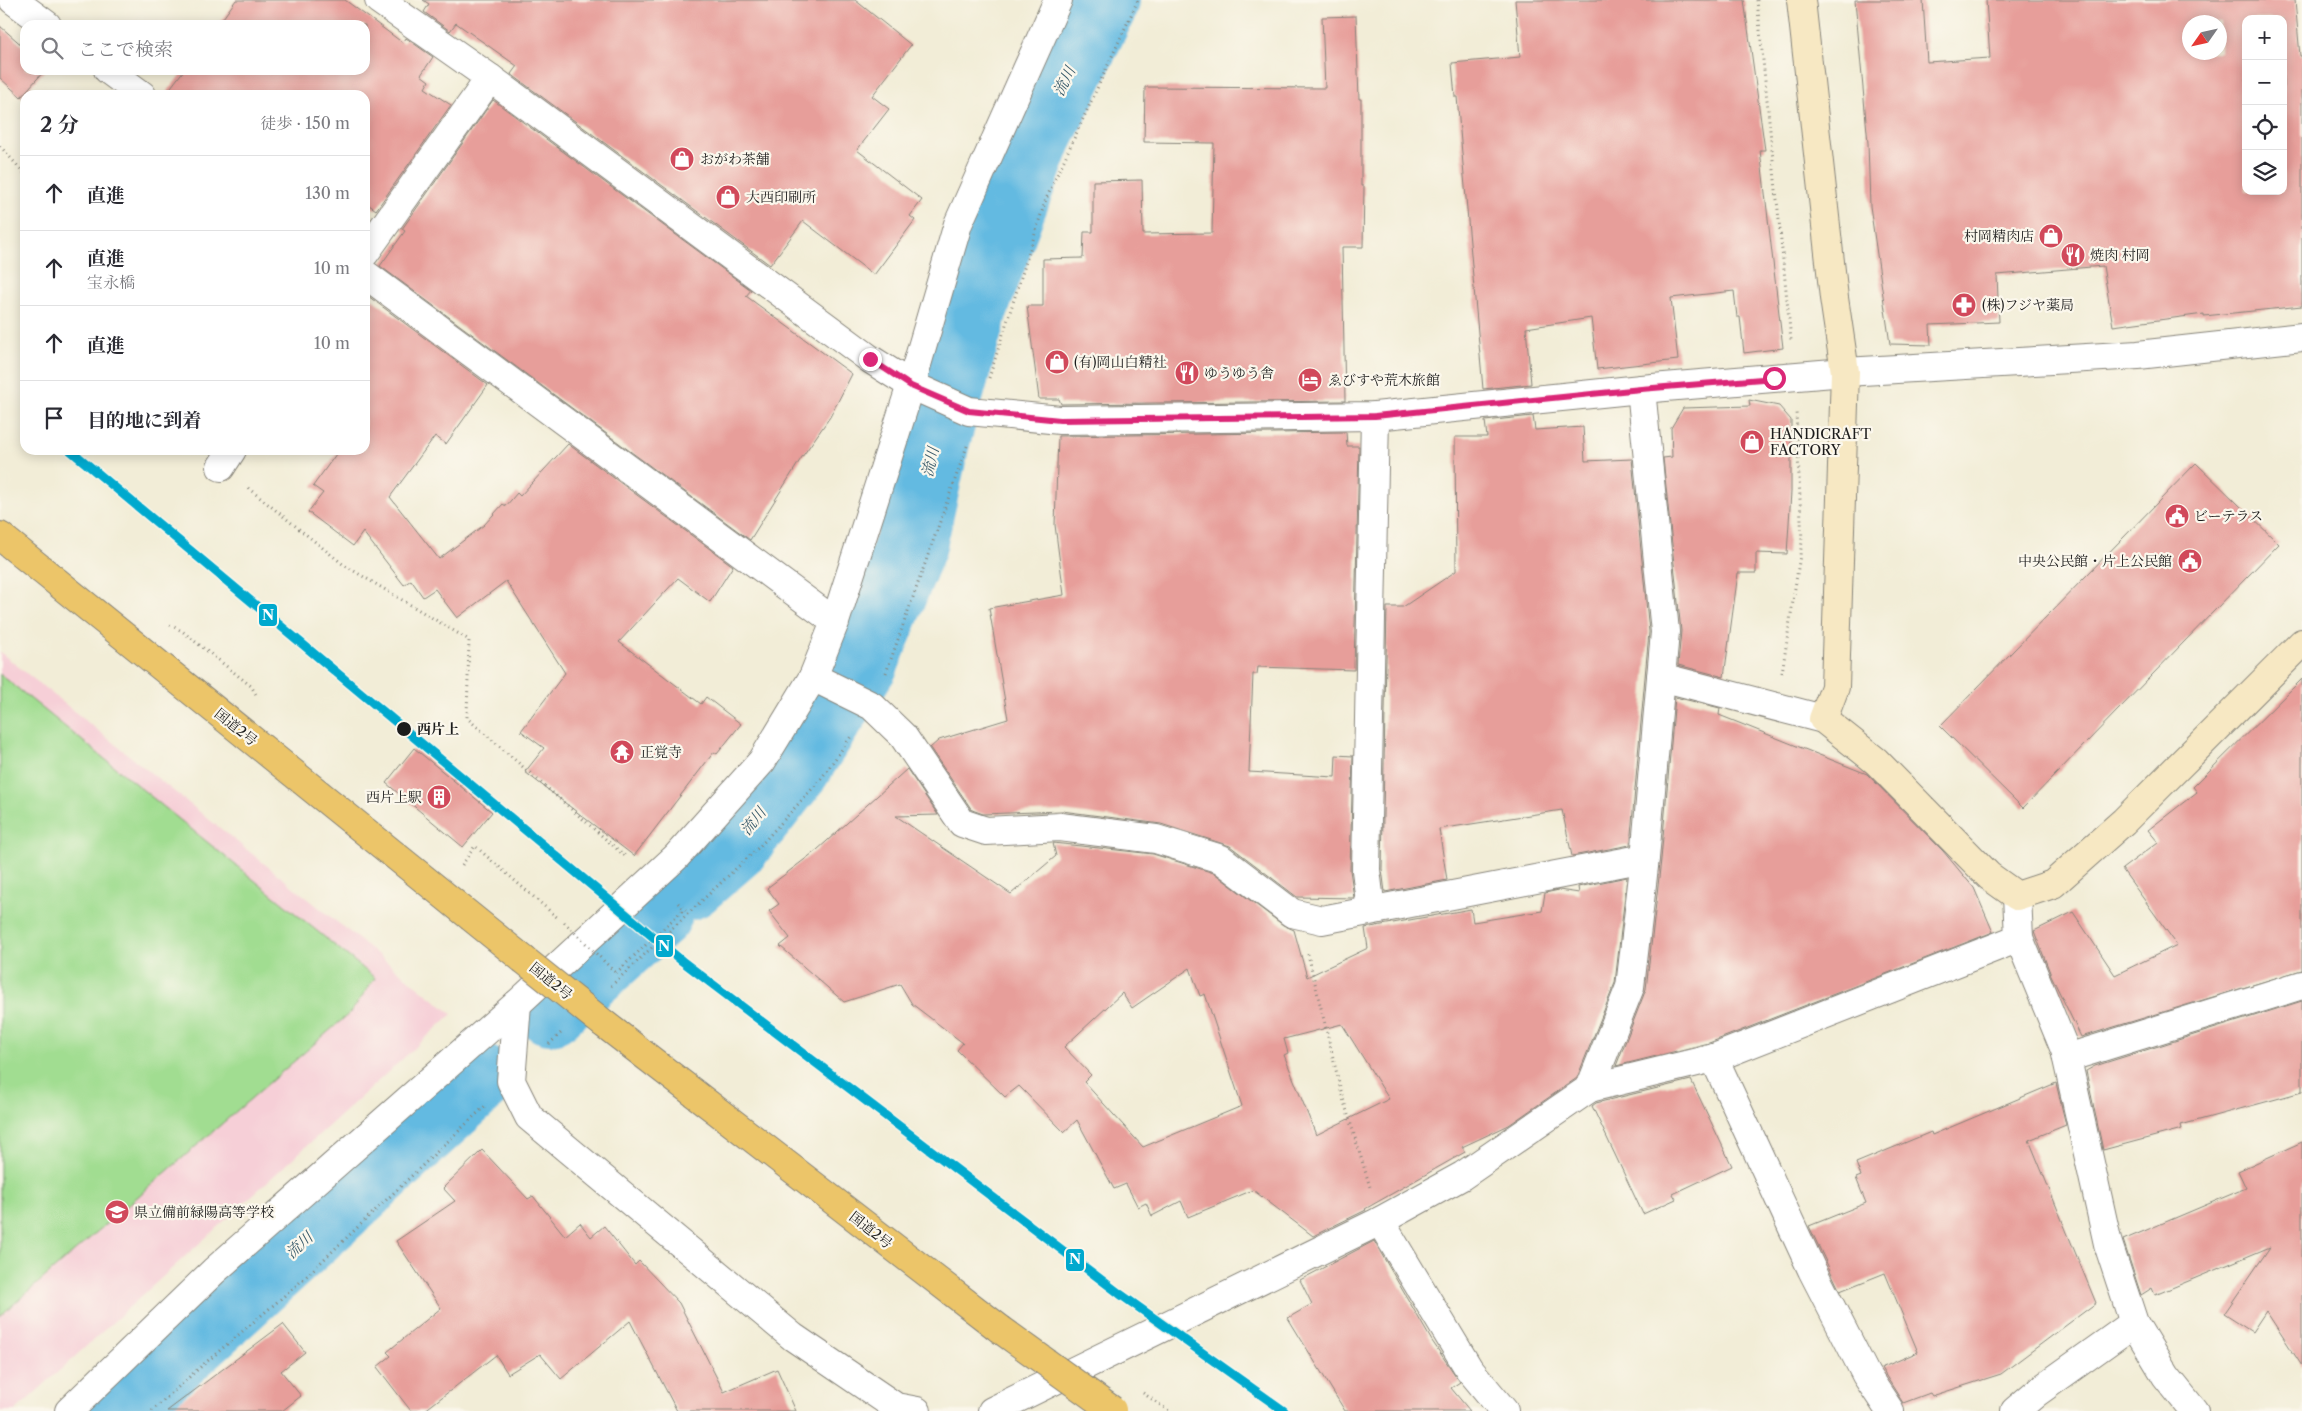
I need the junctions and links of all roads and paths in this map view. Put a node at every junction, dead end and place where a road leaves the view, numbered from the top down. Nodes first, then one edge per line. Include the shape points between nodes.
1 (13, 0) edge
2 (380, 0) edge
3 (1058, 0) edge
4 (1801, 0) edge
5 (40, 20) edge
6 (115, 75) edge
7 (490, 78) junction
8 (135, 90) edge
9 (0, 146) edge
10 (20, 168) edge
11 (370, 246) edge
12 (370, 278) edge
13 (2302, 337) edge
14 (1845, 372) junction
15 (918, 389) junction
16 (1641, 389) junction
17 (1375, 416) junction
18 (226, 458) edge
19 (0, 536) edge
20 (835, 622) junction
21 (2302, 643) edge
22 (1661, 677) junction
23 (823, 681) junction
24 (1823, 719) junction
25 (1645, 858) junction
26 (458, 871) dead end
27 (652, 879) junction
28 (2018, 896) junction
29 (684, 909) dead end
30 (1371, 910) junction
31 (1302, 915) junction
32 (2019, 938) junction
33 (2302, 985) edge
34 (517, 1004) junction
35 (1714, 1058) junction
36 (2067, 1058) junction
37 (511, 1080) junction
38 (1590, 1088) junction
39 (1380, 1221) junction
40 (2134, 1323) junction
41 (1137, 1388) dead end
42 (1113, 1410) edge
43 (70, 1411) edge
44 (152, 1411) edge
45 (917, 1411) edge
46 (992, 1411) edge
47 (1169, 1411) edge
48 (1504, 1411) edge
49 (1890, 1411) edge
50 (2015, 1411) edge
51 (2194, 1411) edge

1 - 5 street
2 - 7 street
3 - 15 street via 958,224
4 - 14 street
6 - 8 street
7 - 11 street
7 - 15 street via 870,359
9 - 10 path
12 - 20 street
13 - 14 street via 2138,355
14 - 16 street
14 - 24 street via 1835,688
15 - 17 street via 969,411 1060,420
15 - 20 street
16 - 17 street
16 - 22 street via 1665,632
17 - 30 street via 1366,870
18 - 27 path via 344,565 469,640 467,718
19 - 42 highway, 国道2号, bridge via 603,1023 1000,1329
20 - 23 street
21 - 28 street via 2124,821 2053,884
22 - 24 street
22 - 25 street
23 - 27 street via 762,762
23 - 31 street via 865,702 903,736 962,823 986,831 1060,827 1156,839 1221,859 1292,913
24 - 28 street via 1876,761 1989,876
25 - 30 street
25 - 38 street via 1630,987
26 - 29 path, bridge via 475,846 564,922 616,973
27 - 34 street
28 - 32 street
30 - 31 street via 1322,920
31 - 39 path via 1342,1095
32 - 35 street
32 - 36 street
33 - 36 street
34 - 37 street
34 - 43 street via 214,1272
35 - 38 street
35 - 49 street via 1817,1279 1866,1375
36 - 40 street via 2108,1244
37 - 44 path via 297,1285
37 - 45 street via 529,1117 793,1337 896,1407
38 - 39 street via 1462,1176
39 - 46 street
39 - 48 street via 1469,1369
40 - 50 street
40 - 51 street via 2166,1376
41 - 47 path

